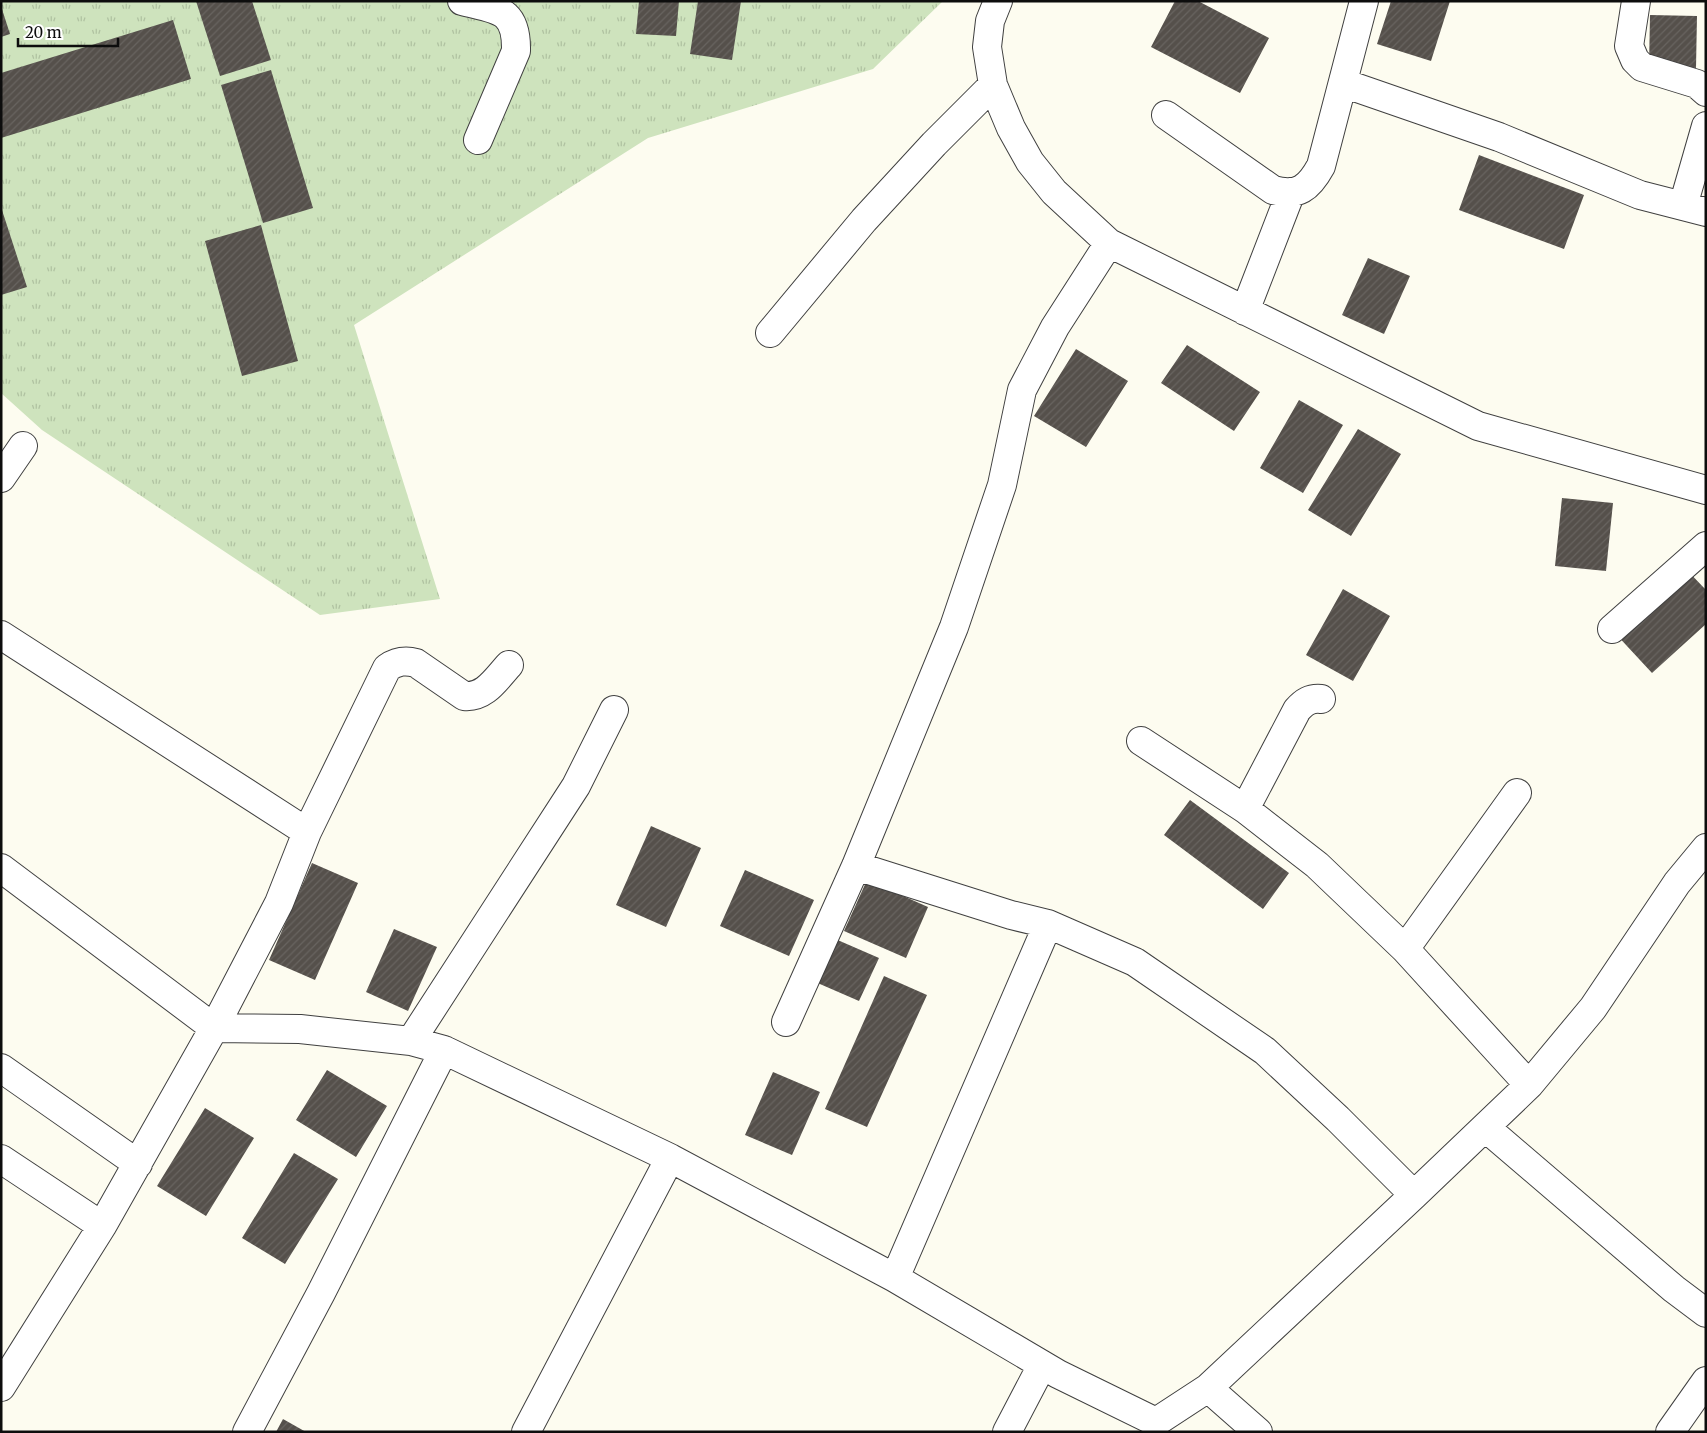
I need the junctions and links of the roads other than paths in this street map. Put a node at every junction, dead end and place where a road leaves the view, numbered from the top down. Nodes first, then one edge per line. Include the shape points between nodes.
1 (462, 1) edge
2 (998, 1) edge
3 (1364, 1) edge
4 (1636, 1) edge
5 (1343, 83) junction
6 (993, 85) junction
7 (1706, 92) edge
8 (1166, 115) dead end
9 (1706, 126) edge
10 (478, 140) dead end
11 (1291, 192) junction
12 (1695, 209) edge
13 (1109, 243) junction
14 (1245, 312) junction
15 (770, 333) dead end
16 (23, 446) dead end
17 (1, 478) edge
18 (1706, 490) edge
19 (1706, 546) edge
20 (1612, 629) dead end
21 (1, 635) edge
22 (509, 665) dead end
23 (1321, 698) dead end
24 (614, 710) dead end
25 (1141, 741) dead end
26 (1517, 793) dead end
27 (1245, 809) junction
28 (307, 832) junction
29 (1706, 848) edge
30 (856, 866) junction
31 (1, 868) edge
32 (1048, 924) junction
33 (1405, 949) junction
34 (786, 1022) dead end
35 (214, 1028) junction
36 (411, 1041) junction
37 (444, 1050) junction
38 (1, 1068) edge
39 (1529, 1085) junction
40 (1486, 1128) junction
41 (670, 1158) junction
42 (1, 1159) edge
43 (138, 1164) junction
44 (1414, 1196) junction
45 (102, 1226) junction
46 (895, 1278) junction
47 (1706, 1313) edge
48 (1042, 1365) junction
49 (1706, 1381) edge
50 (1, 1387) edge
51 (1208, 1388) junction
52 (1154, 1427) edge
53 (247, 1432) edge
54 (526, 1432) edge
55 (1008, 1432) edge
56 (1258, 1432) edge
57 (1670, 1432) edge

1 - 10 street via 499,10 511,22 516,36 516,51
2 - 6 street via 990,21 987,47
3 - 5 street
4 - 7 street via 1629,46 1635,60 1642,67 1697,84
5 - 11 street via 1321,166 1308,186
5 - 12 street via 1499,137 1640,195
6 - 13 street via 1030,162 1054,192
6 - 15 street via 864,220
8 - 11 street via 1273,190
9 - 12 street
11 - 14 street
13 - 14 street
13 - 30 street via 1055,327 1022,390 1002,485 957,618
14 - 18 street via 1478,426
16 - 17 street
19 - 20 street
21 - 28 street
22 - 28 street via 489,687 470,697 416,664 400,661 387,668
23 - 27 street via 1303,703 1297,710
24 - 36 street via 576,786
25 - 27 street
26 - 33 street
27 - 33 street via 1317,865
28 - 35 street via 279,903
29 - 39 street via 1677,883 1593,1008
30 - 32 street
30 - 34 street
31 - 35 street
32 - 44 street via 1135,962 1265,1051
32 - 46 street
33 - 39 street
35 - 36 street via 300,1029
35 - 43 street
36 - 37 street
37 - 41 street
37 - 53 street
38 - 43 street
39 - 40 street
40 - 44 street
40 - 47 street
41 - 46 street
41 - 54 street
42 - 45 street
43 - 45 street
44 - 51 street
45 - 50 street
46 - 48 street
48 - 52 street
48 - 55 street
49 - 57 street
51 - 52 street
51 - 56 street

